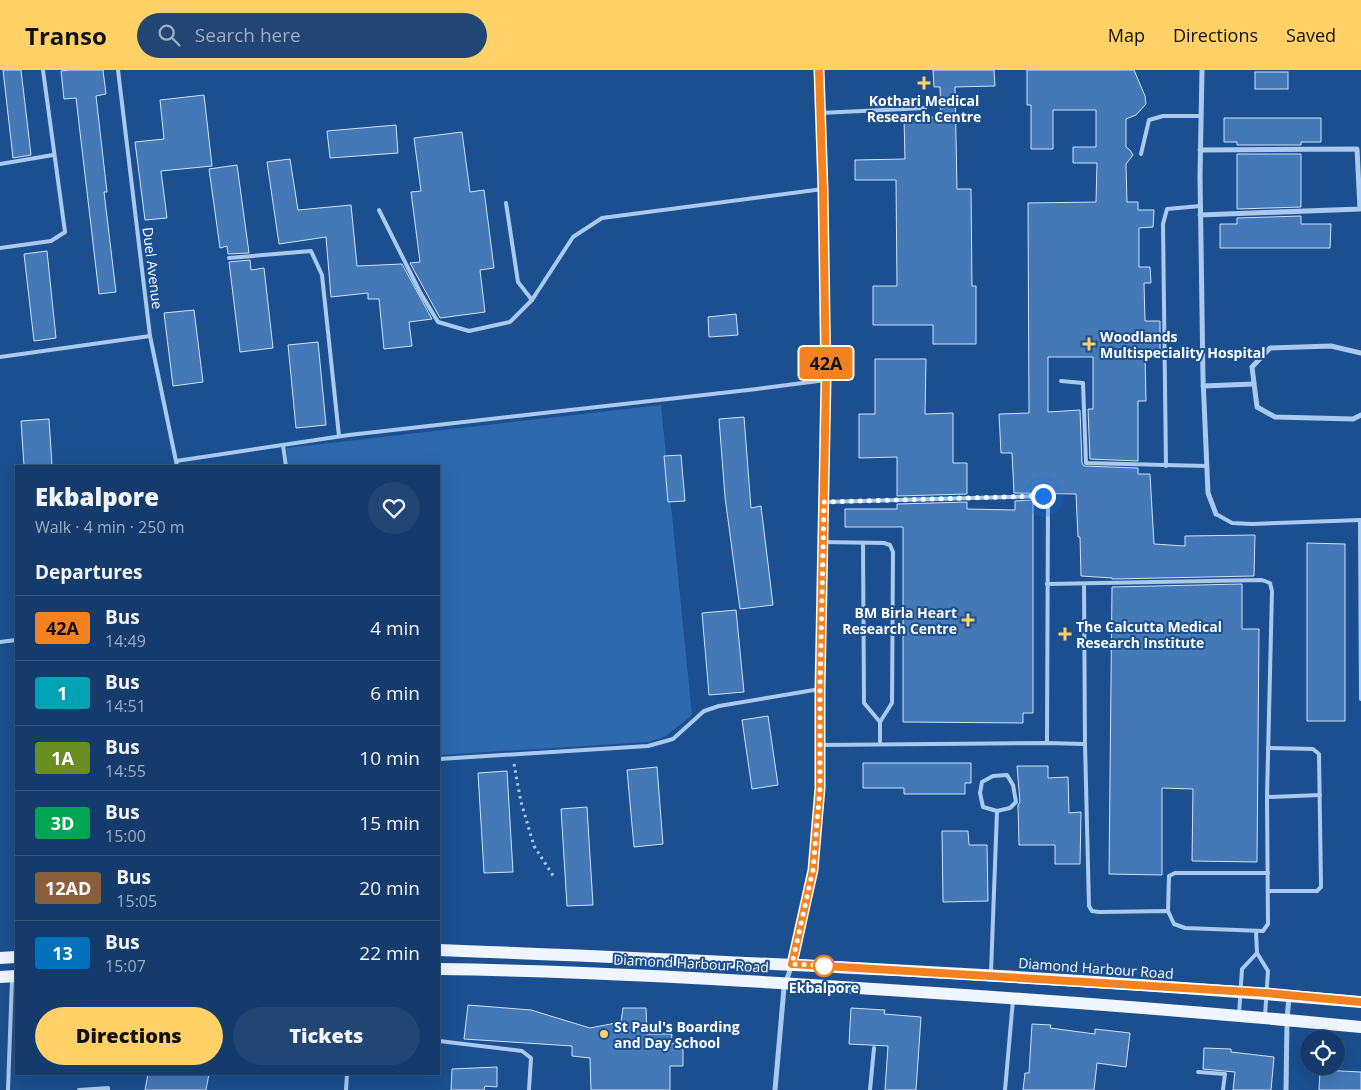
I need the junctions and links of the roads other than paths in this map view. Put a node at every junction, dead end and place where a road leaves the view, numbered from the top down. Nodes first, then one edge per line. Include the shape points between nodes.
1 (43, 70) edge
2 (118, 70) edge
3 (819, 70) edge
4 (1202, 70) edge
5 (925, 108) dead end
6 (820, 113) junction
7 (1201, 116) junction
8 (1200, 150) junction
9 (1141, 154) dead end
10 (53, 155) junction
11 (0, 164) edge
12 (823, 189) junction
13 (506, 202) dead end
14 (1200, 206) junction
15 (379, 210) dead end
16 (1200, 215) junction
17 (0, 248) edge
18 (228, 258) dead end
19 (532, 300) junction
20 (150, 336) junction
21 (1361, 353) edge
22 (0, 357) edge
23 (826, 380) junction
24 (1061, 381) dead end
25 (1253, 384) junction
26 (1203, 386) junction
27 (1361, 415) edge
28 (339, 436) junction
29 (283, 444) junction
30 (176, 461) junction
31 (177, 465) edge
32 (286, 465) edge
33 (1166, 466) junction
34 (1206, 466) junction
35 (824, 502) junction
36 (1216, 514) joint
37 (1360, 520) edge
38 (824, 542) junction
39 (863, 543) junction
40 (1047, 584) junction
41 (1084, 584) junction
42 (15, 640) edge
43 (0, 642) edge
44 (820, 689) junction
45 (1361, 698) edge
46 (880, 722) junction
47 (1047, 743) junction
48 (880, 744) junction
49 (1084, 744) junction
50 (820, 745) junction
51 (1268, 748) junction
52 (440, 760) edge
53 (1320, 795) junction
54 (1267, 797) junction
55 (996, 811) junction
56 (1268, 873) junction
57 (1268, 891) junction
58 (1168, 911) junction
59 (1256, 931) junction
60 (440, 950) edge
61 (1257, 952) junction
62 (15, 957) edge
63 (0, 958) edge
64 (792, 964) junction
65 (440, 969) edge
66 (10, 976) edge
67 (991, 976) junction
68 (786, 983) junction
69 (1240, 992) junction
70 (1266, 993) junction
71 (1290, 995) junction
72 (1013, 998) junction
73 (1361, 1002) edge
74 (1238, 1016) junction
75 (1265, 1018) junction
76 (1287, 1020) junction
77 (1361, 1027) edge
78 (440, 1041) edge
79 (874, 1048) dead end
80 (1198, 1072) dead end
81 (348, 1075) edge
82 (8, 1090) edge
83 (79, 1090) edge
84 (108, 1090) edge
85 (346, 1090) edge
86 (529, 1090) edge
87 (775, 1090) edge
88 (870, 1090) edge
89 (1005, 1090) edge
90 (1223, 1090) edge
91 (1286, 1090) edge

1 - 10 lane
2 - 20 lane, Duel Avenue
3 - 6 street
4 - 7 street
5 - 6 lane
6 - 12 street
7 - 8 street
7 - 9 lane via 1163,116 1149,120
8 - 14 street
8 - 16 street via 1358,149 1360,209
10 - 11 lane
10 - 17 lane via 65,232 51,241
12 - 19 lane via 602,218 573,237
12 - 23 street
13 - 19 lane via 518,282
14 - 16 street
14 - 33 lane via 1167,209 1164,224
15 - 19 lane via 438,322 469,331 510,322
16 - 26 street
18 - 28 lane via 311,251 322,275
20 - 22 lane
20 - 30 lane, Duel Avenue
21 - 25 street via 1331,346 1270,348 1252,367
23 - 28 lane
23 - 35 street
24 - 33 lane via 1082,383 1086,463
25 - 26 street
25 - 27 street via 1257,407 1275,417 1352,419
26 - 34 street
28 - 29 lane
29 - 30 lane
29 - 32 lane
30 - 31 lane, Duel Avenue
33 - 34 lane
34 - 36 street via 1208,493
35 - 38 street
35 - 40 lane via 1046,496
36 - 37 lane via 1232,523 1242,524
37 - 45 lane
38 - 39 lane
38 - 44 street
39 - 46 lane via 864,704
39 - 46 lane via 884,542 893,552 892,703
40 - 41 lane
40 - 47 lane
41 - 49 lane
41 - 51 lane via 1262,580 1270,583
42 - 43 lane
44 - 50 street
44 - 52 lane via 719,706 704,711 673,739 648,746
46 - 48 lane
47 - 48 lane
47 - 49 lane
48 - 50 lane
49 - 58 lane via 1089,906 1092,911 1099,912
50 - 64 street via 813,870
51 - 53 lane via 1316,750 1319,754
51 - 54 lane
53 - 54 lane
53 - 57 lane via 1321,887 1317,891
54 - 56 lane
55 - 55 lane via 1010,808 1016,802 1013,785 1007,775 994,776 982,782 983,807
55 - 67 lane
56 - 57 lane
56 - 58 lane via 1175,873 1169,876
57 - 59 lane via 1268,924 1263,931
58 - 59 lane via 1174,924 1185,928
59 - 61 lane
60 - 64 main road, Diamond Harbour Road
61 - 69 lane via 1242,969
61 - 70 lane via 1268,971
62 - 63 main road
64 - 67 main road, Diamond Harbour Road
64 - 68 street
65 - 68 main road, Diamond Harbour Road
66 - 82 lane
67 - 69 main road, Diamond Harbour Road
68 - 72 main road, Diamond Harbour Road
68 - 87 street
69 - 70 main road, Diamond Harbour Road
69 - 74 lane
70 - 71 main road, Diamond Harbour Road
70 - 75 lane
71 - 73 main road, Diamond Harbour Road
71 - 76 street
72 - 74 main road, Diamond Harbour Road
72 - 89 lane
74 - 75 main road, Diamond Harbour Road
75 - 76 main road, Diamond Harbour Road
76 - 77 main road, Diamond Harbour Road
76 - 91 street
78 - 86 lane via 522,1051 531,1058
79 - 88 lane
80 - 90 lane via 1225,1074
81 - 85 lane
83 - 84 lane

